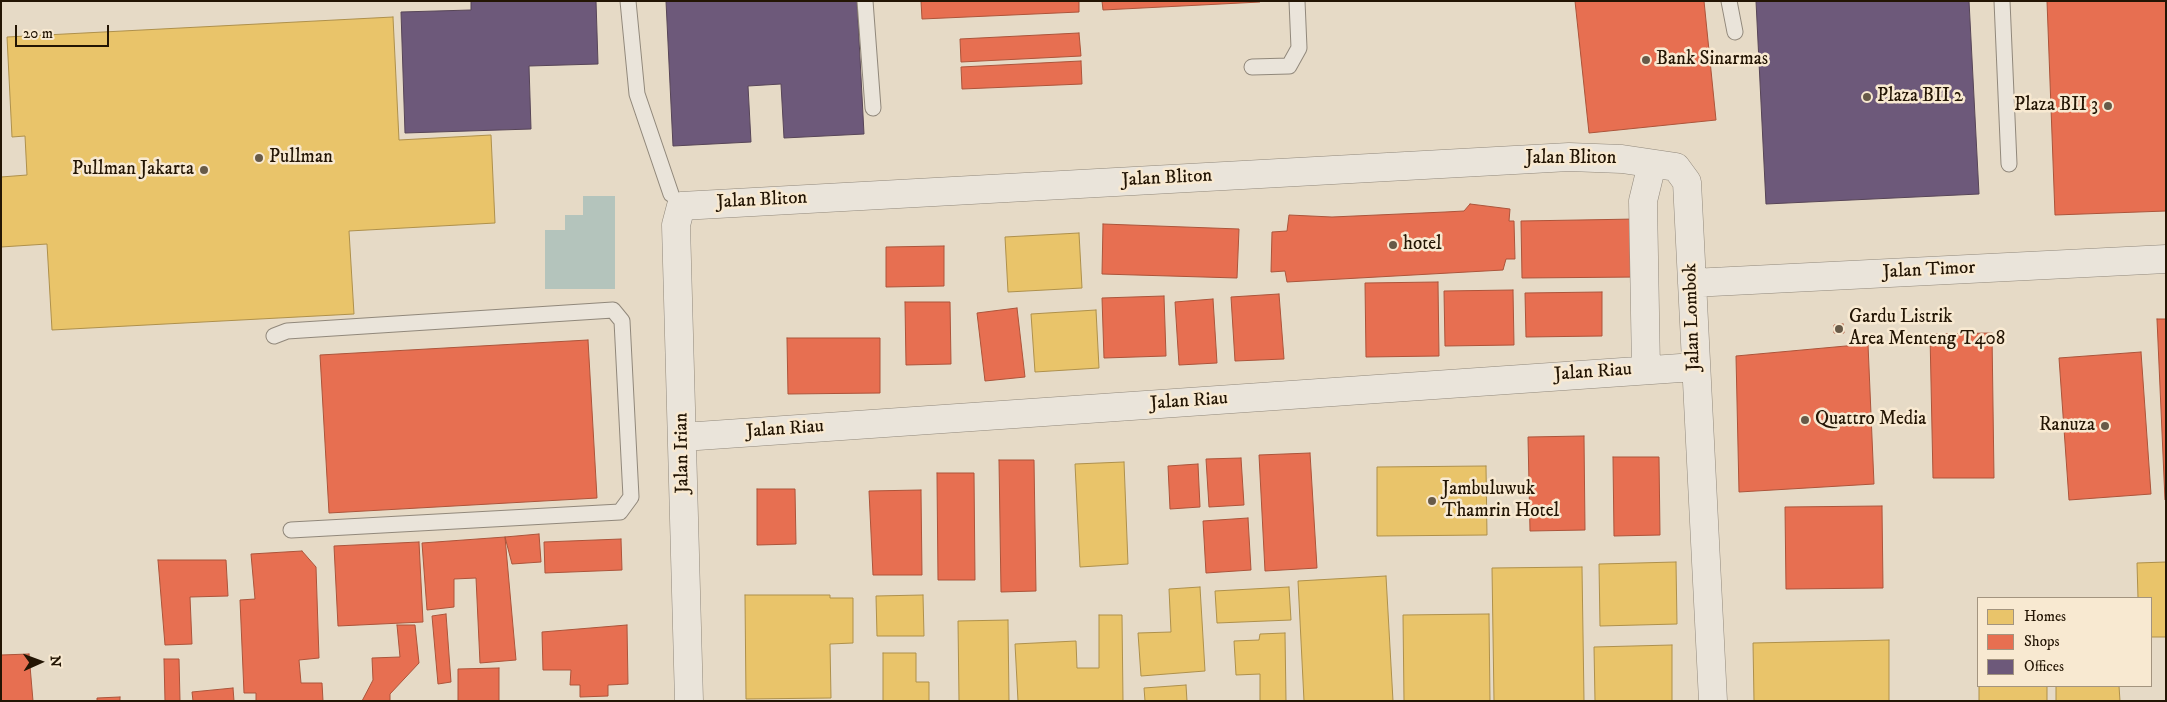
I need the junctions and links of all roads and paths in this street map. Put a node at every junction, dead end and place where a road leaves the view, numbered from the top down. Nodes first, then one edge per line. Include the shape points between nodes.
1 (628, 1) edge
2 (865, 1) edge
3 (1297, 1) edge
4 (1729, 1) edge
5 (2002, 1) edge
6 (1735, 32) dead end
7 (1252, 67) dead end
8 (873, 108) dead end
9 (1652, 164) junction
10 (2009, 164) dead end
11 (676, 200) junction
12 (2166, 259) edge
13 (1692, 283) junction
14 (274, 336) dead end
15 (1696, 367) junction
16 (1646, 369) junction
17 (683, 437) junction
18 (290, 530) dead end
19 (689, 701) edge
20 (1713, 701) edge

1 - 11 lane via 637,94
2 - 8 lane
3 - 7 lane via 1299,48 1289,66
4 - 6 lane
5 - 10 lane
9 - 11 street, Jalan Bliton via 1622,158 1569,157
9 - 13 street, Jalan Lombok via 1676,166 1688,182
9 - 16 street via 1643,201
11 - 17 street, Jalan Irian
12 - 13 street, Jalan Timor
13 - 15 street, Jalan Lombok
14 - 18 lane via 287,331 613,310 622,321 631,497 620,512
15 - 16 street, Jalan Riau
15 - 20 street, Jalan Lombok
16 - 17 street, Jalan Riau
17 - 19 street, Jalan Irian

